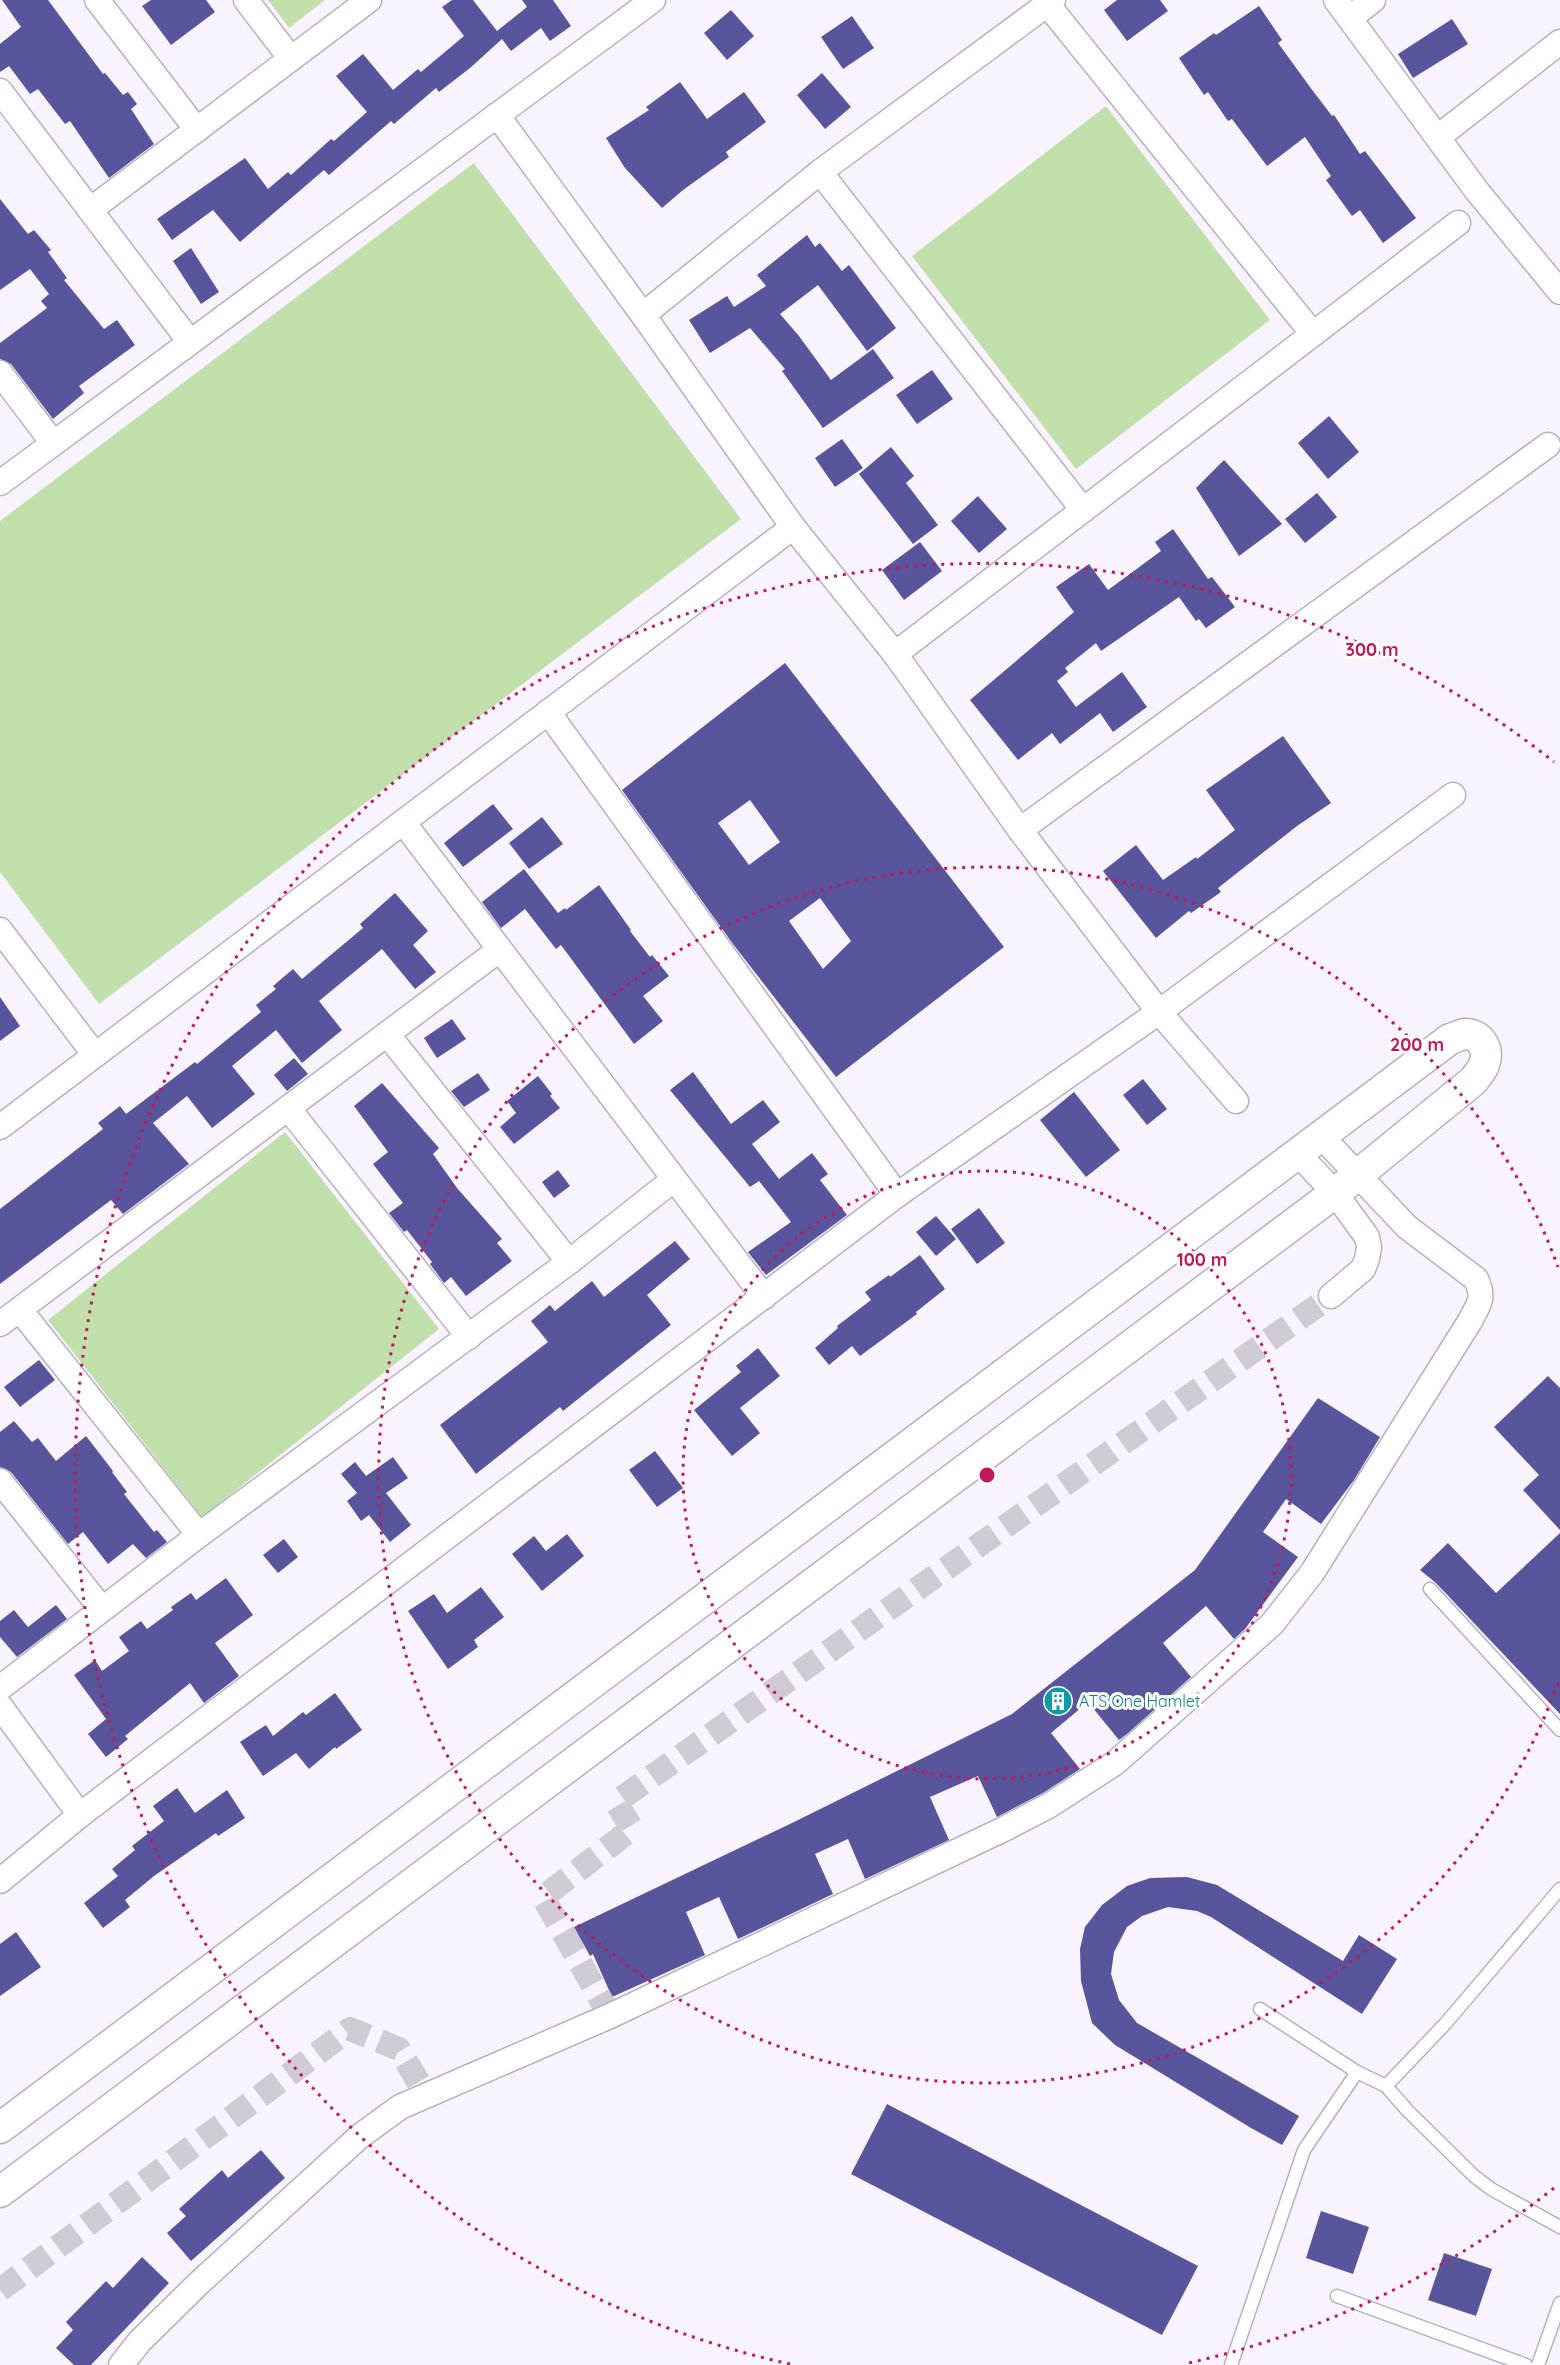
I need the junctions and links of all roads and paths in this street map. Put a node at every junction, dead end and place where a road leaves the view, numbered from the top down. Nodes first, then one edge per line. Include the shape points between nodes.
1 (97, 0) edge
2 (246, 0) edge
3 (369, 0) edge
4 (654, 0) edge
5 (1373, 0) edge
6 (1050, 2) edge
7 (1343, 9) edge
8 (1560, 42) edge
9 (291, 59) junction
10 (0, 91) edge
11 (497, 115) junction
12 (197, 130) junction
13 (1438, 137) junction
14 (820, 172) junction
15 (90, 210) junction
16 (1458, 223) dead end
17 (1560, 292) edge
18 (643, 315) junction
19 (1313, 334) junction
20 (190, 342) junction
21 (0, 373) edge
22 (53, 443) junction
23 (1548, 445) dead end
24 (0, 483) edge
25 (1083, 510) junction
26 (793, 527) junction
27 (895, 654) junction
28 (548, 712) junction
29 (1454, 795) dead end
30 (403, 822) junction
31 (1020, 830) junction
32 (0, 930) edge
33 (499, 950) junction
34 (1159, 1012) junction
35 (387, 1034) junction
36 (95, 1055) junction
37 (1236, 1101) dead end
38 (288, 1108) junction
39 (0, 1126) edge
40 (1322, 1137) junction
41 (1298, 1154) junction
42 (1358, 1174) junction
43 (672, 1180) junction
44 (1335, 1193) junction
45 (897, 1195) junction
46 (569, 1262) junction
47 (1331, 1296) tunnel mouth
48 (764, 1297) junction
49 (20, 1310) junction
50 (0, 1324) edge
51 (470, 1337) junction
52 (0, 1481) edge
53 (199, 1534) junction
54 (1430, 1589) dead end
55 (102, 1609) junction
56 (0, 1688) edge
57 (0, 1706) edge
58 (1560, 1730) edge
59 (80, 1815) junction
60 (0, 1881) edge
61 (1560, 1889) edge
62 (1260, 2009) dead end
63 (1357, 2072) junction
64 (1386, 2086) junction
65 (0, 2128) edge
66 (0, 2192) edge
67 (1560, 2227) edge
68 (1337, 2296) dead end
69 (1560, 2303) edge
70 (121, 2365) edge
71 (1231, 2365) edge
72 (1526, 2365) edge
73 (1538, 2365) edge

1 - 12 street
2 - 9 street
3 - 9 street
4 - 11 street
5 - 7 street
6 - 14 street
6 - 19 street
7 - 13 street
8 - 13 street
9 - 12 street
10 - 15 street
11 - 18 street
11 - 20 street
12 - 15 street
13 - 17 street
14 - 18 street
14 - 25 street
15 - 20 street
16 - 19 street
18 - 26 street
19 - 25 street
20 - 22 street
21 - 22 street
22 - 24 street
23 - 31 street
25 - 27 street
26 - 27 street
26 - 28 street
27 - 31 street
28 - 30 street
28 - 45 street
29 - 34 street
30 - 33 street
30 - 36 street
31 - 34 street
32 - 36 street
33 - 35 street
33 - 43 street
34 - 37 street
34 - 45 street
35 - 38 street
35 - 46 street
36 - 39 street
38 - 49 street
38 - 51 street
40 - 41 street
40 - 42 street
40 - 42 street via 1450,1039 1463,1034 1483,1042 1484,1065 1473,1081
41 - 44 street
41 - 65 street
42 - 44 street
42 - 70 street via 1407,1227 1476,1279 1482,1292 1470,1321 1312,1573 1272,1624 1115,1763 1050,1805 610,2016 400,2107 359,2137 199,2283
43 - 46 street
43 - 48 street
44 - 47 street via 1367,1237 1369,1247 1363,1269
44 - 66 street
45 - 48 street
46 - 51 street
48 - 59 street
49 - 50 street
49 - 53 street
51 - 53 street
52 - 55 street
53 - 55 street
54 - 58 lane
55 - 56 street
57 - 59 street
59 - 60 street
61 - 64 lane via 1445,2024
62 - 63 lane
63 - 64 lane
63 - 71 lane via 1304,2150
64 - 67 lane via 1474,2175 1516,2204
68 - 72 lane
69 - 73 lane

